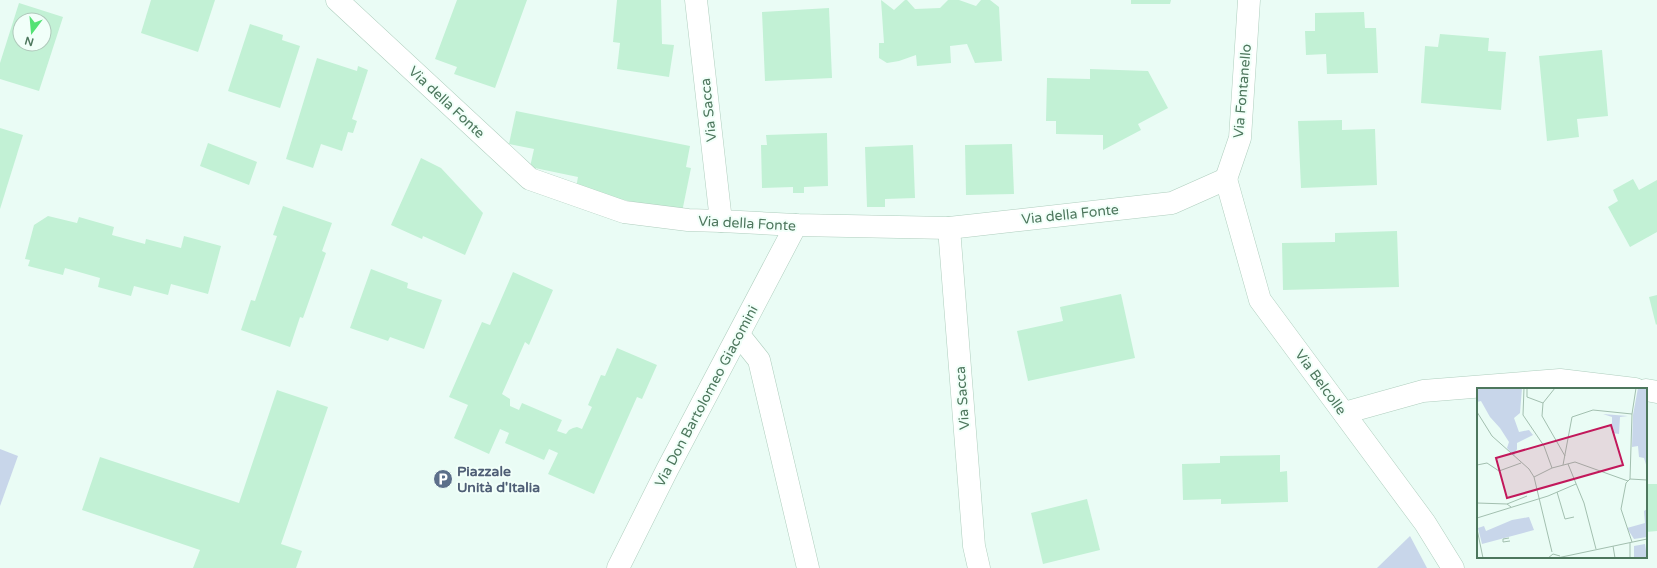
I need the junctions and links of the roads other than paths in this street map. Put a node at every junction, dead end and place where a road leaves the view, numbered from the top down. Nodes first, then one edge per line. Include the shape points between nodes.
1 (337, 0) edge
2 (696, 0) edge
3 (1249, 0) edge
4 (1226, 179) junction
5 (721, 221) junction
6 (796, 225) junction
7 (949, 228) junction
8 (739, 335) junction
9 (1627, 388) edge
10 (1647, 390) edge
11 (1657, 392) edge
12 (1344, 414) junction
13 (618, 568) edge
14 (808, 568) edge
15 (979, 568) edge
16 (1453, 568) edge

1 - 5 street, Via della Fonte via 530,179 624,212 688,220
2 - 5 street, Via Sacca
3 - 4 street, Via Fontanello via 1240,138
4 - 7 street, Via della Fonte via 1172,203
4 - 12 street, Via Belcolle via 1260,300
5 - 6 street, Via della Fonte
6 - 7 street, Via della Fonte
6 - 8 street, Via Don Bartolomeo Giacomini
7 - 15 street, Via Sacca via 974,546
8 - 13 street, Via Don Bartolomeo Giacomini
8 - 14 street via 759,360
9 - 12 street via 1560,380 1423,391
10 - 11 street
12 - 16 street, Via Belcolle via 1425,523

